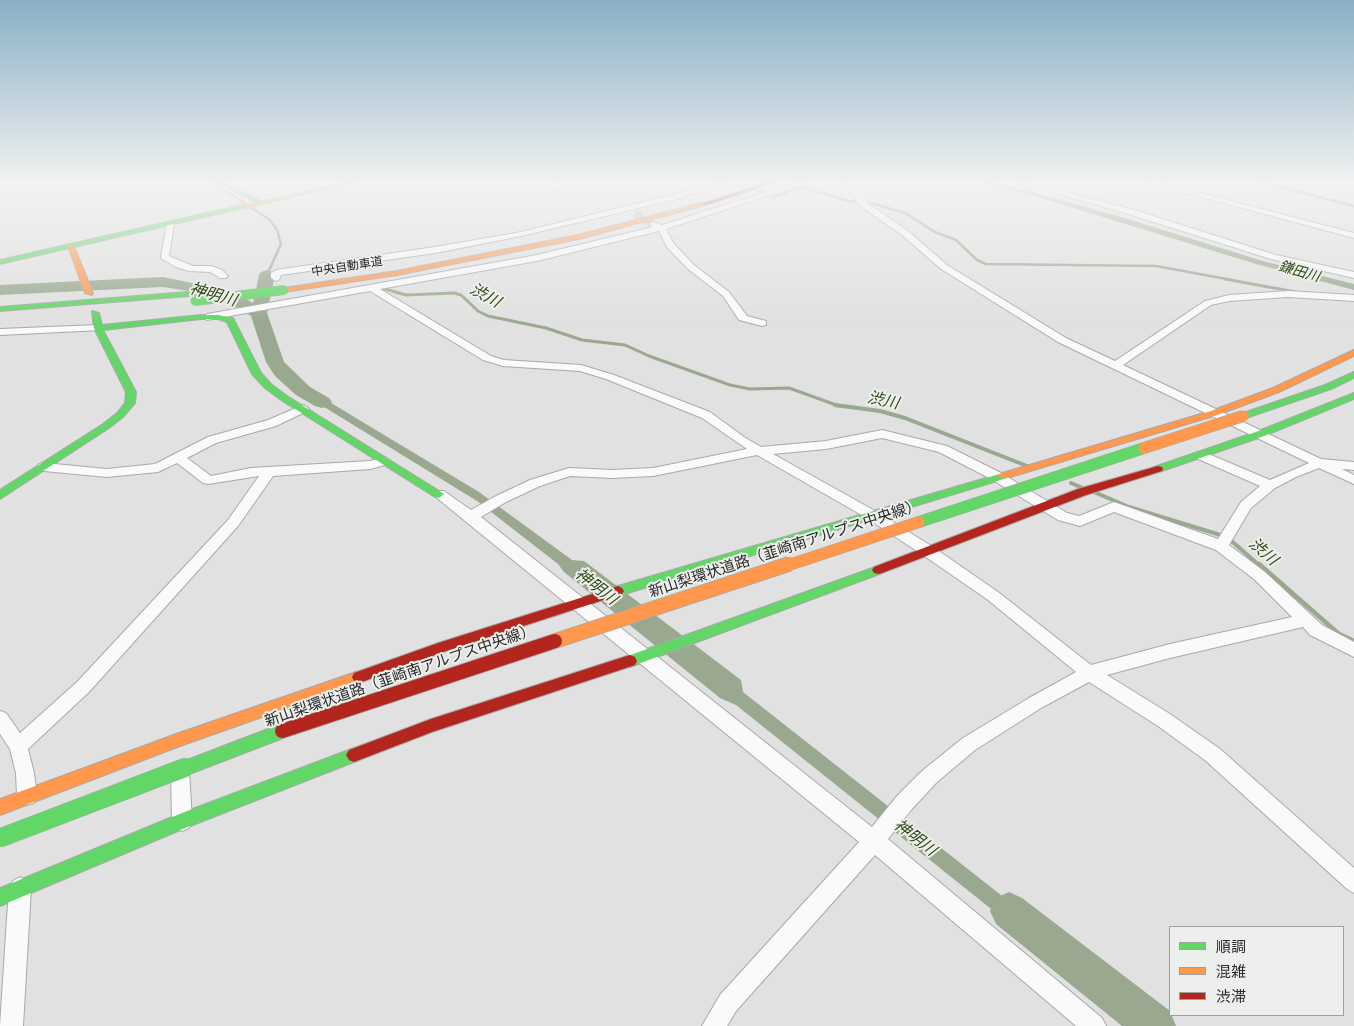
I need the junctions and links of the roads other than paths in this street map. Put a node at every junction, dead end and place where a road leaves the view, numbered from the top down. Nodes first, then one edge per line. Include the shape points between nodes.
1 (148, 229) edge
2 (169, 229) edge
3 (546, 229) edge
4 (586, 229) edge
5 (611, 229) edge
6 (656, 229) edge
7 (661, 229) tunnel mouth
8 (899, 229) edge
9 (1181, 229) edge
10 (1327, 229) edge
11 (1354, 236) edge
12 (71, 246) junction
13 (0, 262) edge
14 (1354, 275) edge
15 (224, 276) dead end
16 (282, 284) junction
17 (378, 288) junction
18 (89, 293) dead end
19 (197, 297) junction
20 (1354, 298) edge
21 (0, 309) edge
22 (95, 314) dead end
23 (0, 317) edge
24 (207, 317) junction
25 (762, 323) dead end
26 (98, 328) junction
27 (0, 332) edge
28 (1354, 354) edge
29 (1115, 366) junction
30 (1354, 366) edge
31 (1354, 375) edge
32 (1354, 396) edge
33 (1271, 406) junction
34 (303, 410) junction
35 (1214, 413) junction
36 (1260, 434) junction
37 (759, 451) junction
38 (1200, 455) junction
39 (179, 458) junction
40 (385, 461) junction
41 (1322, 463) junction
42 (44, 466) junction
43 (1354, 466) edge
44 (268, 472) junction
45 (996, 476) junction
46 (1354, 480) edge
47 (1270, 486) junction
48 (439, 494) joint
49 (0, 495) edge
50 (1044, 507) junction
51 (870, 514) junction
52 (474, 515) junction
53 (1221, 546) junction
54 (928, 551) junction
55 (584, 602) junction
56 (1306, 620) junction
57 (1354, 650) edge
58 (650, 653) junction
59 (1089, 673) junction
60 (0, 719) edge
61 (179, 740) junction
62 (18, 746) junction
63 (27, 796) junction
64 (0, 807) edge
65 (182, 820) junction
66 (0, 838) edge
67 (876, 838) junction
68 (1354, 882) edge
69 (10, 892) edge
70 (11, 1026) edge
71 (714, 1026) edge
72 (1094, 1026) edge

1 - 12 main road
2 - 15 street via 165,257 179,265 211,269
3 - 16 street via 454,247 276,273
4 - 16 main road, 中央自動車道 via 457,256
5 - 16 main road, 中央自動車道 via 397,273
6 - 17 street via 537,258
7 - 25 street via 670,245 691,267 726,294 743,318
8 - 29 street via 944,267 1062,340
9 - 14 street via 1274,257
10 - 11 street
12 - 13 main road
12 - 18 main road
16 - 19 main road, 中央自動車道
17 - 24 street via 271,302
17 - 37 street via 487,358 503,364 567,366 610,377 706,415
19 - 21 main road, 中央自動車道
19 - 23 main road, 中央自動車道
20 - 29 street via 1309,295 1229,298 1208,303
22 - 26 main road
24 - 26 main road
24 - 34 main road via 230,320 257,374 268,386
26 - 27 street
26 - 42 main road via 132,392 130,403 106,426
28 - 35 main road via 1276,390
29 - 35 street
30 - 33 main road
31 - 33 main road
32 - 36 main road
33 - 66 main road, 新山梨環状道路（韮崎南アルプス中央線）, bridge via 373,700 257,740
34 - 39 street via 212,440
34 - 40 main road
35 - 36 street
35 - 45 main road
36 - 38 main road
36 - 41 street
37 - 45 street via 826,445 882,434 943,449
37 - 51 street
37 - 52 street via 653,472 569,472 535,483
38 - 47 street
38 - 50 main road
39 - 42 street via 158,468 108,473
39 - 44 street via 208,480
40 - 44 street via 370,465
40 - 48 main road
41 - 43 street
41 - 46 street
41 - 47 street via 1290,474
42 - 49 main road
44 - 62 street via 233,523 83,687
45 - 50 street
45 - 51 main road
47 - 53 street via 1246,505
48 - 52 street
50 - 53 street via 1063,517 1080,520 1114,507
50 - 54 main road
51 - 54 street
51 - 55 main road
52 - 55 street
53 - 56 street via 1260,576
54 - 58 main road
54 - 59 street via 993,596
55 - 58 street
55 - 61 main road via 443,647
56 - 57 street via 1316,630
56 - 59 street
58 - 65 main road via 431,726
58 - 67 street
59 - 67 street via 969,744 928,777
59 - 68 street via 1213,755
60 - 62 street
61 - 63 main road
61 - 65 street
62 - 63 street
63 - 64 main road
65 - 69 main road
67 - 71 street via 728,1003
67 - 72 street
69 - 70 street

